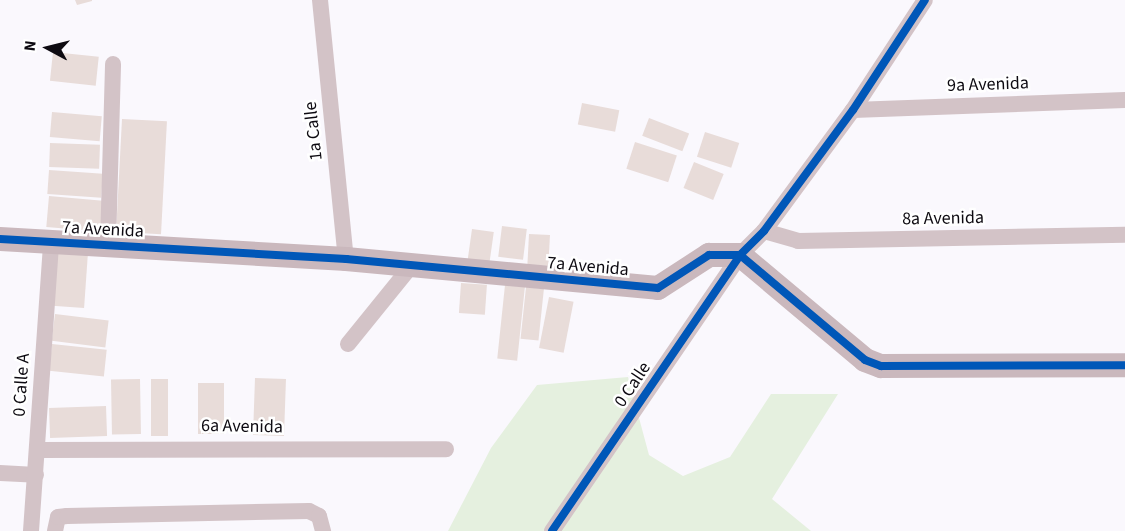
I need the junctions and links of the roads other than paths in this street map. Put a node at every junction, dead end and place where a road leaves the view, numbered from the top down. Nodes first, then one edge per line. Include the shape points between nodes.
1 (320, 0) edge
2 (925, 0) edge
3 (114, 64) dead end
4 (1125, 100) edge
5 (853, 110) junction
6 (764, 231) junction
7 (1125, 235) edge
8 (0, 238) edge
9 (51, 242) junction
10 (108, 245) junction
11 (740, 255) junction
12 (346, 259) junction
13 (412, 265) junction
14 (348, 344) dead end
15 (1125, 365) edge
16 (446, 449) dead end
17 (38, 450) junction
18 (0, 473) edge
19 (36, 475) junction
20 (31, 531) edge
21 (55, 531) edge
22 (322, 531) edge
23 (552, 531) edge

1 - 12 street, 1a Calle
2 - 5 street, 0 Calle
3 - 10 street
4 - 5 street, 9a Avenida
5 - 6 street, 0 Calle
6 - 7 street, 8a Avenida via 798,241
6 - 11 street, 0 Calle
8 - 9 street, 7a Avenida
9 - 10 street, 7a Avenida
9 - 17 street, 0 Calle A
10 - 12 street, 7a Avenida
11 - 13 street, 7a Avenida via 709,255 658,288
11 - 15 street via 865,360 881,366
11 - 23 street, 0 Calle
12 - 13 street, 7a Avenida
13 - 14 street
16 - 17 street, 6a Avenida
17 - 19 street, 0 Calle A
18 - 19 street
19 - 20 street, 0 Calle A
21 - 22 street via 58,518 67,516 309,511 319,516

